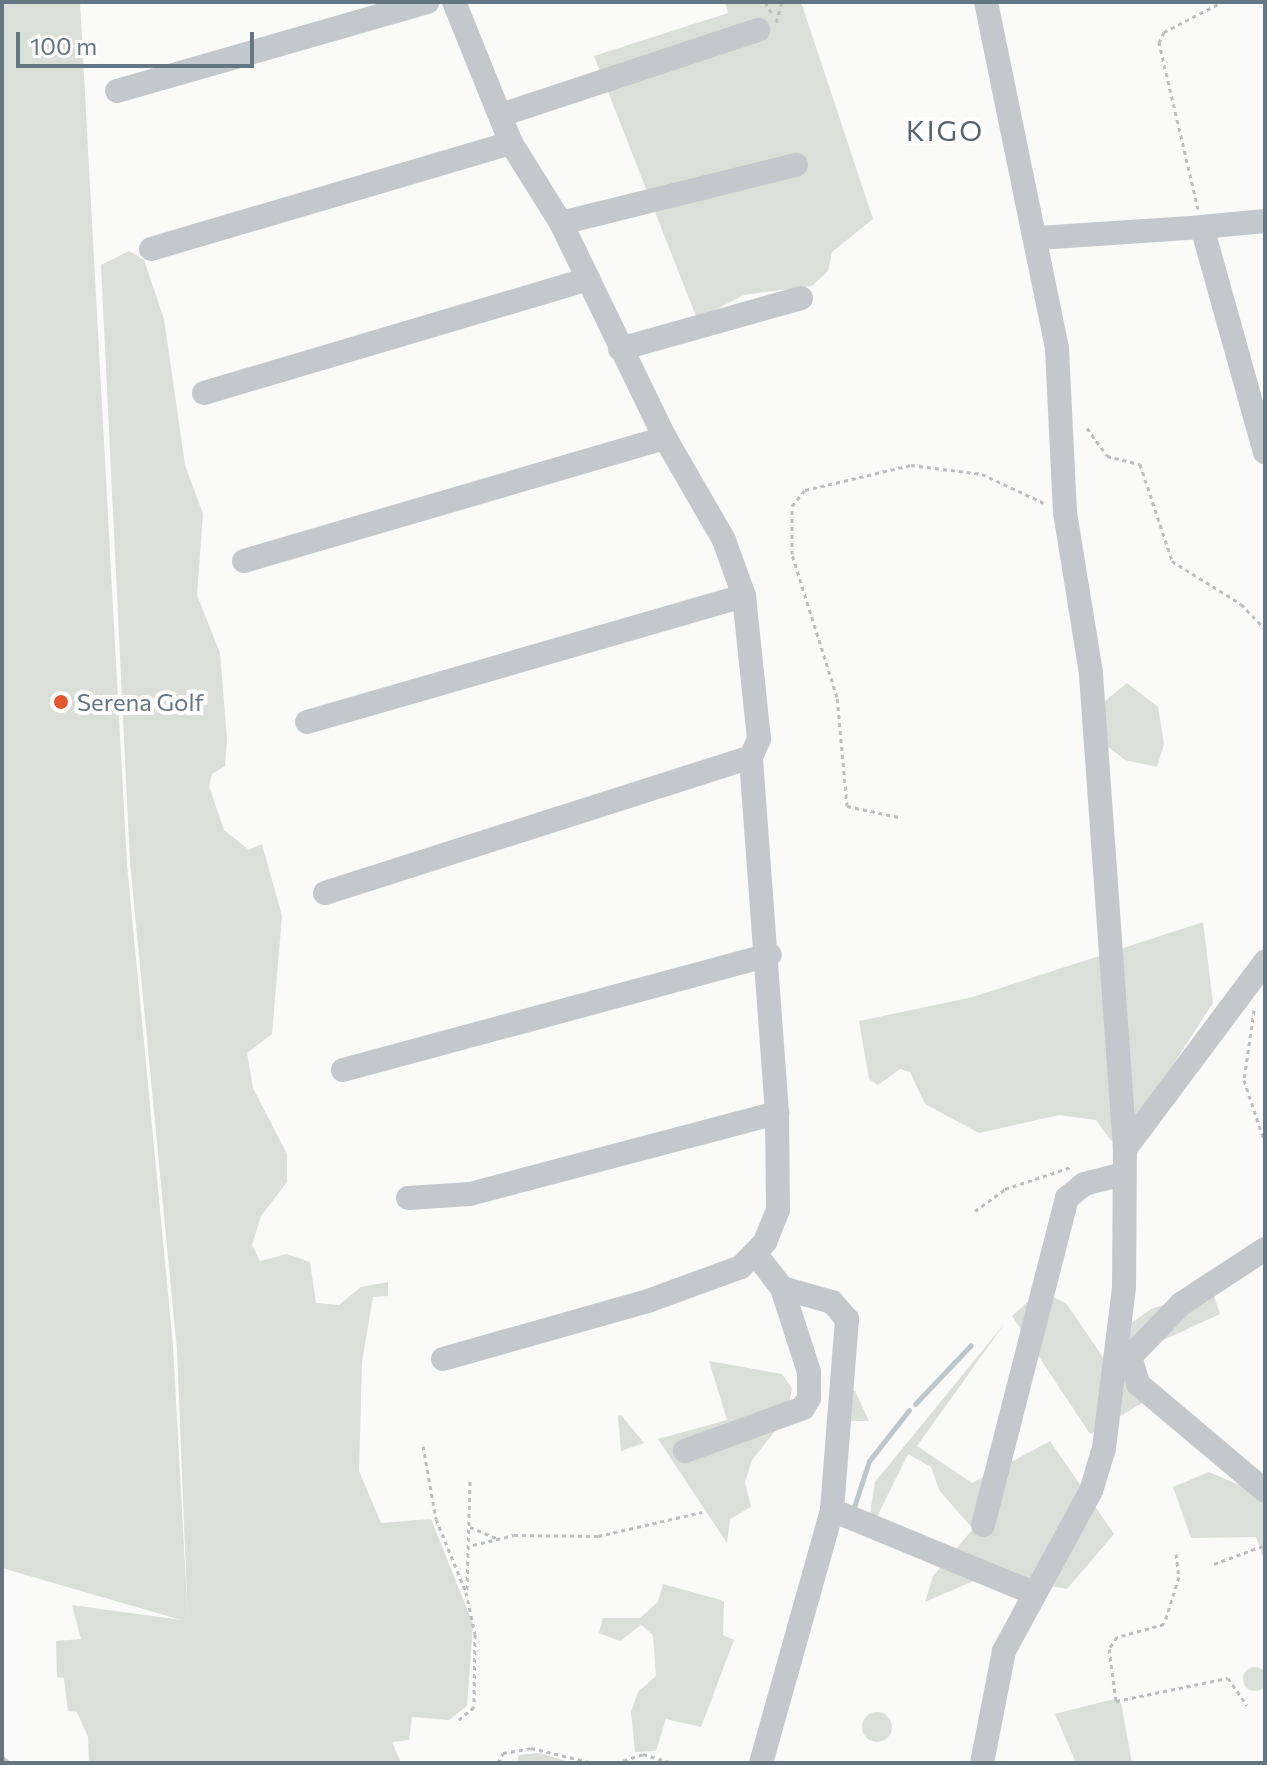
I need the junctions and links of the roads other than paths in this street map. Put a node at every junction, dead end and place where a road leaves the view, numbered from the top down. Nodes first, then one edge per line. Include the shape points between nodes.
1 (428, 2) edge
2 (454, 2) edge
3 (986, 2) edge
4 (758, 30) dead end
5 (117, 91) dead end
6 (501, 115) junction
7 (511, 143) junction
8 (796, 165) dead end
9 (1265, 221) edge
10 (561, 223) junction
11 (1202, 227) junction
12 (1038, 238) junction
13 (151, 249) dead end
14 (588, 279) junction
15 (801, 298) dead end
16 (620, 349) junction
17 (204, 393) dead end
18 (665, 438) junction
19 (1265, 452) edge
20 (244, 561) dead end
21 (744, 596) junction
22 (307, 722) dead end
23 (751, 757) junction
24 (325, 893) dead end
25 (770, 955) junction
26 (1261, 967) edge
27 (343, 1070) dead end
28 (777, 1113) junction
29 (1125, 1149) junction
30 (1123, 1174) junction
31 (408, 1198) dead end
32 (1265, 1249) edge
33 (755, 1253) junction
34 (782, 1288) junction
35 (443, 1359) dead end
36 (685, 1451) dead end
37 (1265, 1491) edge
38 (832, 1510) junction
39 (983, 1525) dead end
40 (1033, 1593) junction
41 (761, 1763) edge
42 (982, 1763) edge

1 - 5 street
2 - 6 street
3 - 12 street
4 - 6 street
6 - 7 street
7 - 10 street
7 - 13 street
8 - 10 street
9 - 11 street
10 - 14 street
11 - 12 street
11 - 19 street
12 - 29 street via 1057,348 1065,513 1091,673
14 - 16 street
14 - 17 street
15 - 16 street
16 - 18 street
18 - 20 street
18 - 21 street via 724,540
21 - 22 street
21 - 23 street via 759,739
23 - 24 street
23 - 25 street
25 - 27 street
25 - 28 street
26 - 29 street
28 - 31 street via 470,1194
28 - 33 street via 778,1210
29 - 30 street
30 - 39 street via 1084,1184 1067,1198
30 - 40 street via 1124,1287 1104,1448 1091,1491
32 - 37 street via 1181,1304 1130,1357 1138,1384
33 - 34 street
33 - 35 street via 741,1267 648,1301
34 - 36 street via 809,1372 809,1398 803,1408
34 - 38 street via 832,1302 847,1319
38 - 40 street
38 - 41 street
40 - 42 street via 1004,1651

